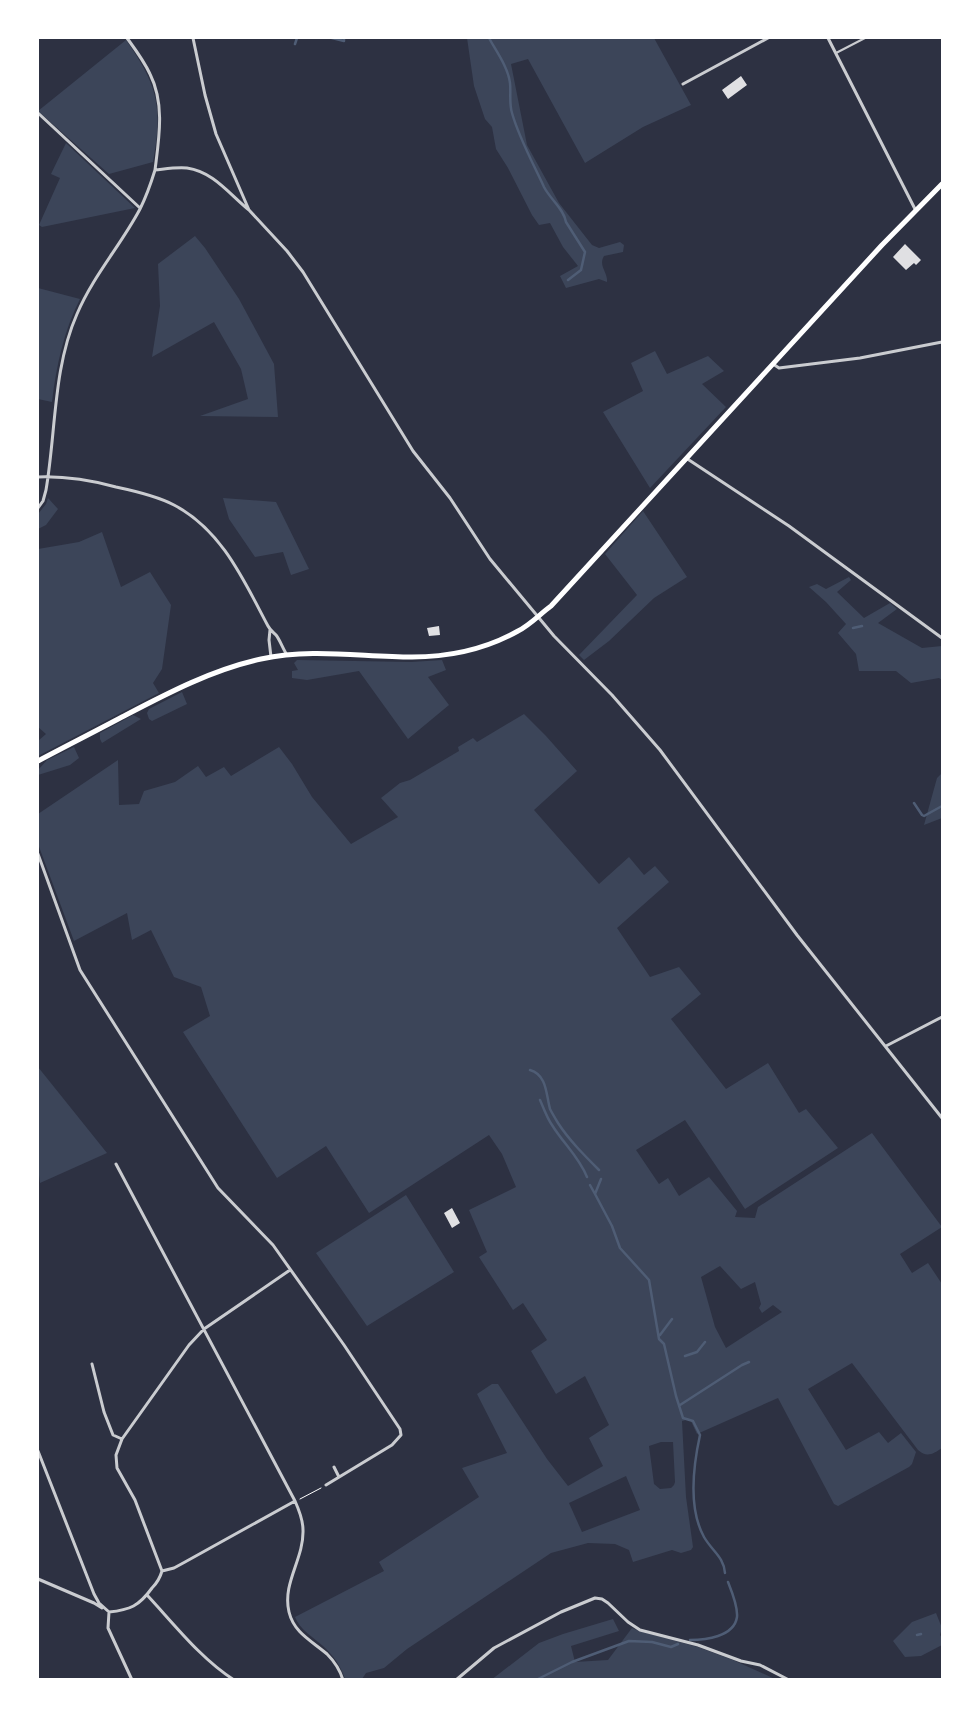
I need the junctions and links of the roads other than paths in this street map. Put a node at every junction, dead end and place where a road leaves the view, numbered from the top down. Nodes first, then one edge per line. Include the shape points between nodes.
1 (127, 38) edge
2 (193, 38) edge
3 (768, 38) edge
4 (828, 38) edge
5 (865, 38) edge
6 (836, 53) junction
7 (683, 84) dead end
8 (38, 113) edge
9 (155, 170) junction
10 (942, 184) edge
11 (140, 208) junction
12 (249, 210) junction
13 (916, 210) junction
14 (942, 342) edge
15 (773, 364) junction
16 (686, 458) junction
17 (48, 477) junction
18 (38, 478) edge
19 (38, 508) edge
20 (538, 616) junction
21 (270, 629) junction
22 (942, 638) edge
23 (287, 655) junction
24 (271, 657) junction
25 (38, 761) edge
26 (38, 854) edge
27 (942, 1017) edge
28 (886, 1046) junction
29 (942, 1118) edge
30 (116, 1164) dead end
31 (290, 1270) junction
32 (204, 1328) junction
33 (92, 1364) dead end
34 (122, 1439) junction
35 (38, 1451) edge
36 (334, 1467) dead end
37 (339, 1477) junction
38 (326, 1485) road end
39 (295, 1501) junction
40 (162, 1571) junction
41 (38, 1579) edge
42 (147, 1595) junction
43 (109, 1612) junction
44 (132, 1680) edge
45 (234, 1680) edge
46 (343, 1680) edge
47 (456, 1680) edge
48 (789, 1680) edge

1 - 9 street via 150,72 158,98 160,117
2 - 12 street via 216,134
3 - 7 street
4 - 6 street
5 - 6 lane
6 - 13 street
8 - 11 street
9 - 11 street
9 - 12 street via 180,168 202,172 220,183
10 - 13 main road
11 - 17 street via 92,284 70,332 58,386
12 - 20 street via 304,272 413,451 450,498 490,559
13 - 15 main road
14 - 15 street via 860,358 779,368
15 - 16 main road
16 - 20 main road via 590,565
16 - 22 street via 789,526
17 - 18 street
17 - 19 street
17 - 21 street via 82,479 123,488 162,500 185,512 229,555
20 - 23 main road via 520,631 462,652 411,657 332,653
20 - 28 street via 660,750 770,899
21 - 23 street
21 - 24 street
23 - 24 main road
24 - 25 main road via 196,680
26 - 31 street via 80,970 218,1188 273,1245
27 - 28 street
28 - 29 street
30 - 32 street
31 - 32 street
31 - 37 street via 400,1429 401,1436 392,1446
32 - 34 street
32 - 39 street
33 - 34 street via 113,1435
34 - 40 street via 116,1455 117,1468 136,1500
35 - 43 street via 94,1594
36 - 37 street
37 - 38 street
39 - 40 street via 174,1568
39 - 46 street via 304,1530 289,1584 289,1612 299,1631 329,1656
40 - 42 street
41 - 43 street
42 - 43 street via 132,1608
42 - 45 street via 204,1657
43 - 44 street via 108,1628
47 - 48 street via 494,1648 595,1598 608,1603 640,1630 760,1665

